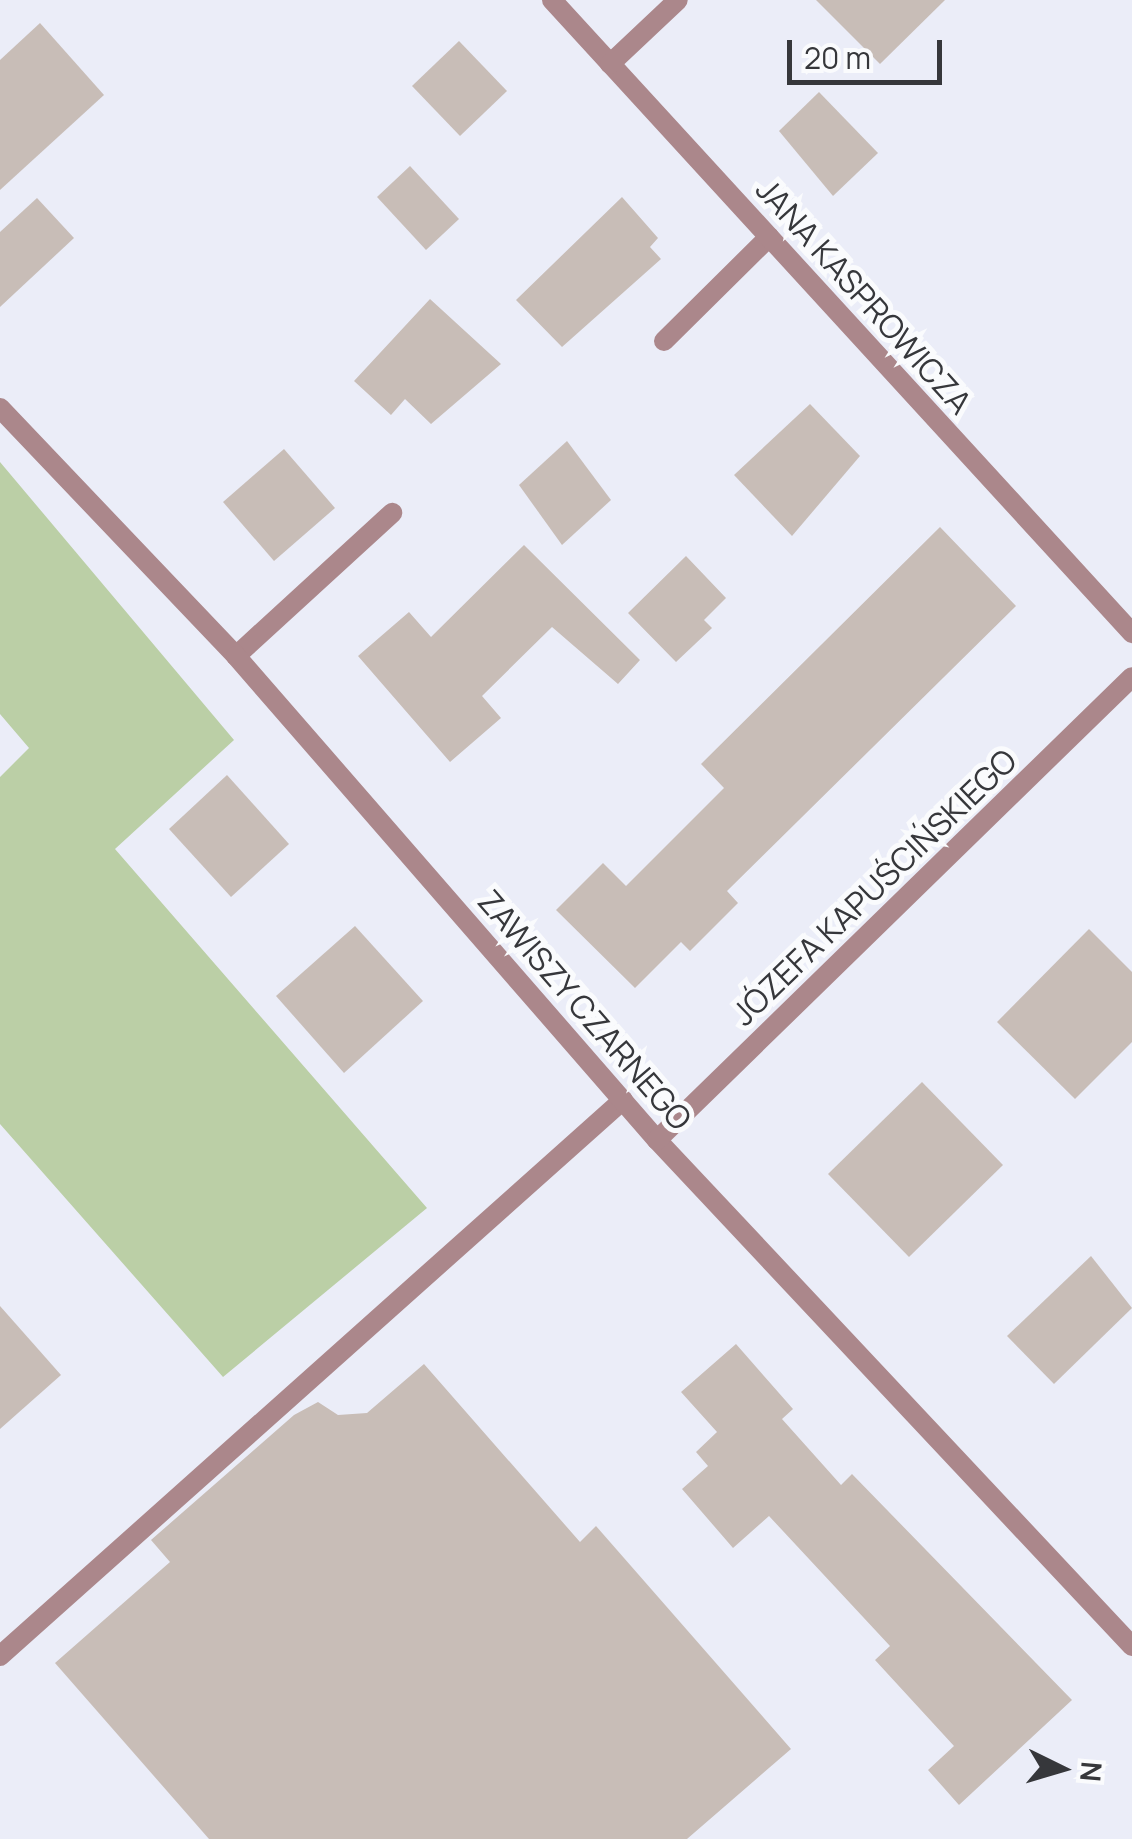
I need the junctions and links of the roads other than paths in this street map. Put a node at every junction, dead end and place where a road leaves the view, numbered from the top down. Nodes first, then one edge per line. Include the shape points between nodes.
1 (552, 0) edge
2 (678, 0) edge
3 (610, 64) junction
4 (769, 237) junction
5 (664, 340) dead end
6 (0, 408) edge
7 (392, 513) dead end
8 (1132, 633) edge
9 (236, 656) junction
10 (1132, 676) edge
11 (623, 1100) junction
12 (657, 1140) junction
13 (1132, 1646) edge
14 (0, 1656) edge

1 - 3 street, JANA KASPROWICZA
2 - 3 street
3 - 4 street, JANA KASPROWICZA
4 - 5 street
4 - 8 street, JANA KASPROWICZA
6 - 9 street, ZAWISZY CZARNEGO
7 - 9 street
9 - 11 street, ZAWISZY CZARNEGO
10 - 12 street, JÓZEFA KAPUŚCIŃSKIEGO
11 - 12 street, ZAWISZY CZARNEGO
11 - 14 street
12 - 13 street, ZAWISZY CZARNEGO

